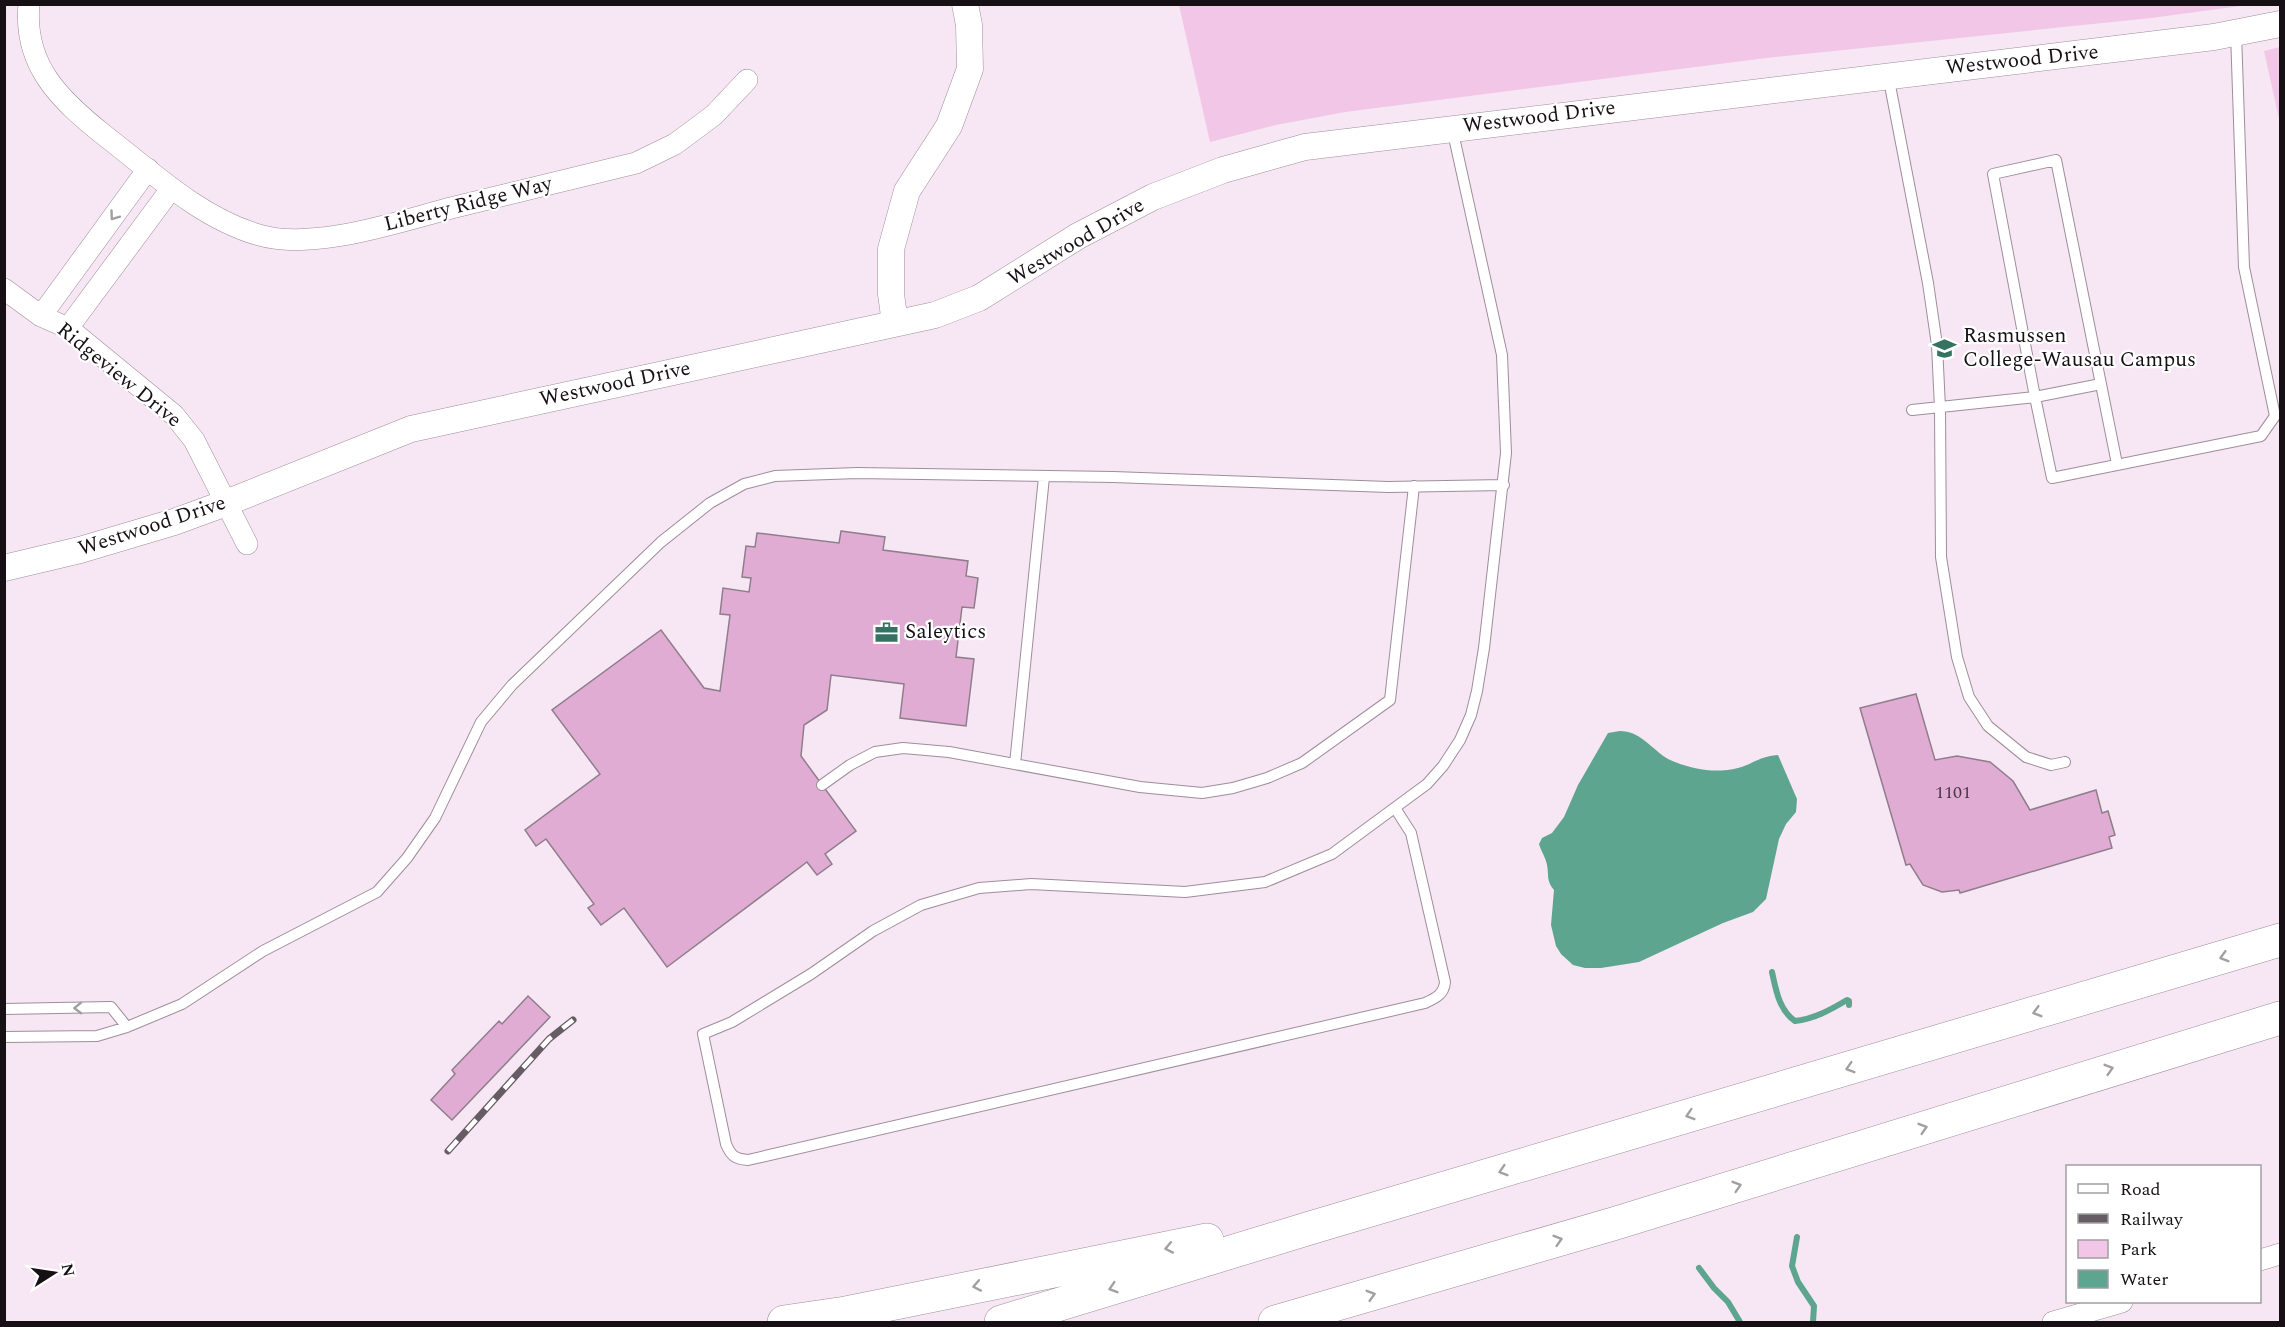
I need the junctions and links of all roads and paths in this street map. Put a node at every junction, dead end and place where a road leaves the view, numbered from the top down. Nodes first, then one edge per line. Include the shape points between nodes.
1 (28, 4) edge
2 (965, 4) edge
3 (2280, 24) edge
4 (2236, 33) junction
5 (1888, 75) junction
6 (747, 80) dead end
7 (1452, 128) junction
8 (148, 169) junction
9 (171, 189) junction
10 (4, 289) edge
11 (41, 316) junction
12 (894, 323) junction
13 (68, 328) junction
14 (2101, 384) junction
15 (2035, 397) junction
16 (1940, 408) junction
17 (1912, 410) dead end
18 (2117, 464) junction
19 (1044, 477) junction
20 (1504, 485) junction
21 (1414, 486) junction
22 (226, 503) junction
23 (247, 544) dead end
24 (4, 568) edge
25 (2065, 762) dead end
26 (1015, 764) junction
27 (822, 785) dead end
28 (1395, 808) junction
29 (2280, 940) edge
30 (4, 1009) edge
31 (2280, 1018) edge
32 (127, 1027) junction
33 (4, 1037) edge
34 (1310, 1228) junction
35 (2280, 1254) edge
36 (2261, 1259) edge
37 (2114, 1310) edge
38 (1303, 1317) edge
39 (784, 1323) edge
40 (1001, 1323) edge
41 (1275, 1323) edge
42 (2053, 1323) edge

1 - 8 street, Liberty Ridge Way via 30,42 49,83 81,116
2 - 12 street via 970,69 949,126 907,191 891,249
3 - 4 street, Westwood Drive
4 - 5 street, Westwood Drive
4 - 18 lane via 2244,267 2275,416 2261,436
5 - 7 street, Westwood Drive
5 - 16 lane via 1928,283 1937,345
6 - 9 street, Liberty Ridge Way via 714,115 683,138 636,163 331,238 261,236 221,220
7 - 12 street, Westwood Drive via 1305,147 1223,170 1127,209 980,298 935,315
7 - 20 lane via 1502,355
8 - 9 street, Liberty Ridge Way
8 -> 11 street
9 - 13 street
10 - 11 street, Ridgeview Drive
11 - 13 street, Ridgeview Drive
12 - 22 street, Westwood Drive via 411,429
13 - 22 street, Ridgeview Drive via 174,415 194,440
14 - 15 lane
14 - 15 lane via 2056,160 1993,174
14 - 18 lane
15 - 16 lane
15 - 18 lane via 2052,478
16 - 17 lane
16 - 25 lane via 1941,558 1957,657 1969,697 1988,726 2026,757 2051,765
19 - 21 lane
19 - 26 lane
19 - 32 lane via 857,473 775,476 744,484 710,502 661,542 512,685 481,722 435,818 377,892 263,951 182,1004
20 - 21 lane
20 - 28 lane via 1484,648 1471,715 1443,766 1427,784
21 - 26 lane via 1390,700 1302,763 1267,778 1202,793 1140,787
22 - 23 street, Ridgeview Drive
22 - 24 street, Westwood Drive via 80,550
26 - 27 lane via 903,748 875,752
28 - 28 lane via 1332,854 1265,882 1185,892 1031,884 979,888 921,905 873,931 732,1022 703,1034 731,1155 737,1159 759,1158 1437,998 1445,982 1411,833
29 -> 34 highway
32 -> 30 lane via 111,1007
38 -> 31 highway
32 - 33 lane via 97,1036
34 -> 39 highway via 1245,1233
34 -> 40 highway
35 - 36 street
37 - 42 street
38 - 41 highway

